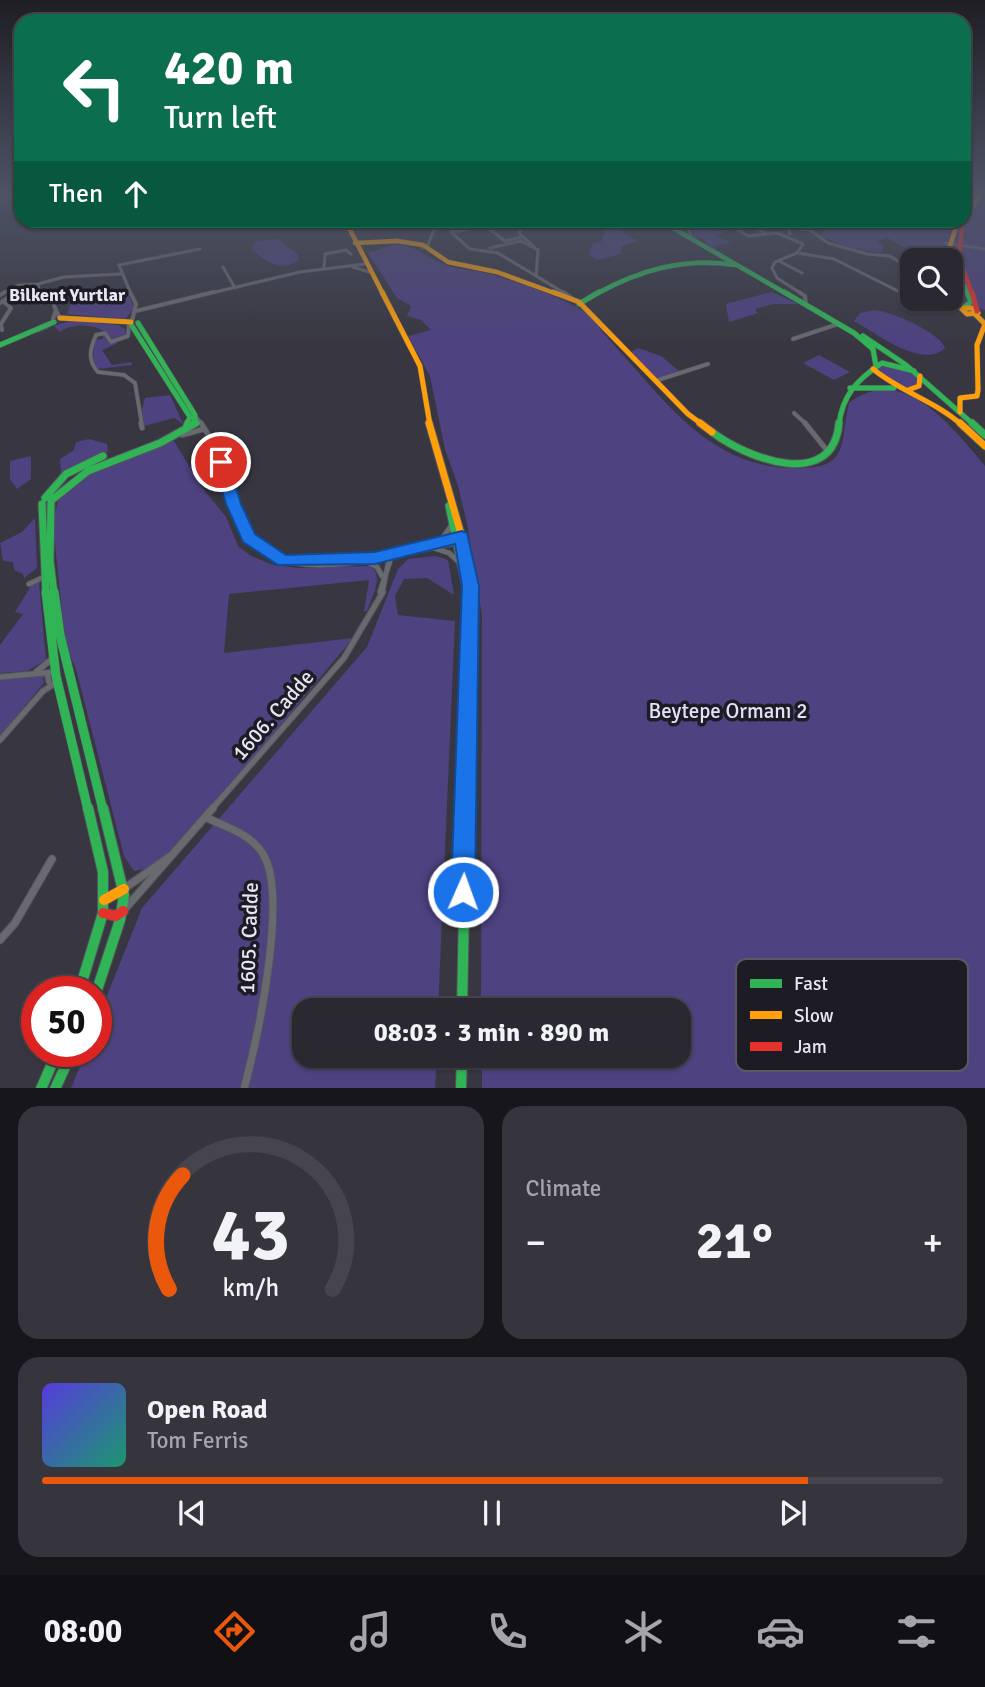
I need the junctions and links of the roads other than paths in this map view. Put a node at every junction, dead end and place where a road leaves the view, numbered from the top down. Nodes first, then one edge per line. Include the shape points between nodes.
1 (355, 243) edge
2 (513, 243) edge
3 (524, 243) edge
4 (529, 243) edge
5 (697, 243) edge
6 (801, 243) edge
7 (828, 243) edge
8 (464, 244) edge
9 (424, 245) joint
10 (955, 245) junction
11 (357, 248) junction
12 (954, 248) edge
13 (200, 249) dead end
14 (485, 249) junction
15 (985, 249) edge
16 (538, 250) junction
17 (797, 253) junction
18 (718, 258) junction
19 (779, 260) junction
20 (900, 262) edge
21 (223, 267) dead end
22 (352, 267) junction
23 (366, 267) junction
24 (324, 268) junction
25 (802, 273) dead end
26 (120, 274) junction
27 (536, 276) junction
28 (963, 283) edge
29 (30, 284) junction
30 (38, 284) junction
31 (235, 288) junction
32 (900, 292) edge
33 (0, 295) edge
34 (580, 302) junction
35 (2, 303) edge
36 (806, 305) junction
37 (963, 307) joint
38 (976, 313) junction
39 (56, 318) junction
40 (133, 321) junction
41 (838, 324) junction
42 (2, 330) dead end
43 (854, 333) junction
44 (793, 339) dead end
45 (0, 344) edge
46 (708, 364) dead end
47 (875, 368) junction
48 (914, 370) junction
49 (920, 376) junction
50 (983, 377) edge
51 (655, 381) junction
52 (850, 388) junction
53 (905, 390) junction
54 (960, 412) junction
55 (794, 413) dead end
56 (198, 420) junction
57 (142, 428) dead end
58 (204, 429) junction
59 (985, 435) edge
60 (174, 436) junction
61 (985, 446) edge
62 (829, 453) junction
63 (48, 500) junction
64 (449, 501) junction
65 (452, 526) junction
66 (459, 540) junction
67 (439, 541) junction
68 (433, 547) junction
69 (403, 552) junction
70 (390, 557) junction
71 (363, 559) junction
72 (461, 564) junction
73 (48, 576) junction
74 (383, 578) junction
75 (29, 584) dead end
76 (380, 593) junction
77 (470, 603) junction
78 (53, 657) junction
79 (69, 668) junction
80 (46, 673) junction
81 (30, 674) junction
82 (0, 677) edge
83 (54, 678) junction
84 (0, 740) edge
85 (207, 818) junction
86 (179, 851) junction
87 (52, 859) dead end
88 (124, 889) junction
89 (104, 900) junction
90 (123, 911) junction
91 (103, 913) junction
92 (0, 940) edge
93 (84, 976) edge
94 (102, 976) edge
95 (462, 998) edge
96 (50, 1067) edge
97 (65, 1067) edge
98 (462, 1068) edge
99 (41, 1088) edge
100 (55, 1088) edge
101 (244, 1088) edge
102 (461, 1088) edge

1 - 11 street
2 - 14 street
3 - 16 street
4 - 16 street
5 - 18 street
6 - 17 street
7 - 20 street via 890,256
8 - 14 street
9 - 11 street
9 - 34 street via 449,264 493,273
10 - 12 street
10 - 15 street
10 - 38 street via 957,264 975,296
11 - 23 street
11 - 24 street via 324,255
13 - 26 street via 119,265
14 - 27 street
16 - 27 street
17 - 19 street
17 - 32 street via 834,259
18 - 34 street via 638,275
18 - 36 street
19 - 25 street
19 - 36 street via 772,265 777,278 804,296
21 - 31 street
22 - 23 street
22 - 23 street
22 - 24 street
23 - 24 street
23 - 64 street via 420,366
24 - 31 street
26 - 30 street via 58,276
26 - 40 street via 135,299
27 - 34 street
28 - 37 street via 971,299
29 - 30 street
29 - 33 street
29 - 35 street
30 - 39 street via 40,299 53,303
31 - 40 street
34 - 51 street
35 - 42 street via 10,306
36 - 41 street
37 - 38 street via 964,313
38 - 50 street via 985,324 977,345
39 - 40 street
39 - 45 street
40 - 56 street
40 - 57 street via 121,341 111,342 105,333 96,335 90,364 98,372 124,375 135,383
40 - 63 street via 190,424 72,470 56,482
41 - 43 street
41 - 44 street
43 - 47 street via 873,349
43 - 48 street
46 - 51 street
47 - 48 street via 893,363
47 - 52 street
47 - 53 street via 884,380
48 - 49 street
49 - 53 street via 919,386
49 - 54 street
50 - 54 street via 977,396 960,398
51 - 62 street via 704,428 745,455 790,465
52 - 53 street
52 - 62 street via 843,398 835,445
53 - 61 street via 943,408
54 - 59 street
55 - 62 street via 811,426 816,441
56 - 58 street
56 - 60 street
58 - 60 street
58 - 71 street via 224,470 244,531 255,544 294,562
60 - 63 street via 92,466
63 - 73 street
64 - 65 street
64 - 66 street
65 - 66 street
65 - 67 street
66 - 67 street
66 - 68 street
66 - 72 street
66 - 77 street
67 - 69 street
68 - 69 street
68 - 72 street
69 - 70 street
70 - 71 street
70 - 74 street, 1606. Cadde
70 - 76 street, 1606. Cadde
71 - 74 street via 377,566
72 - 77 street
73 - 75 street
73 - 78 street
73 - 79 street
74 - 76 street, 1606. Cadde
76 - 85 street, 1606. Cadde via 344,658
77 - 95 street
78 - 81 street via 46,667
78 - 83 street
79 - 83 street via 64,677
79 - 88 street
80 - 81 street
80 - 83 street
80 - 83 street
81 - 82 street
83 - 84 street
83 - 89 street via 93,823
85 - 86 street, 1606. Cadde
85 - 101 street, 1605. Cadde via 254,843 267,864 270,882 266,997
86 - 88 street, 1606. Cadde
86 - 90 street, 1606. Cadde
87 - 92 street
88 - 89 street
88 - 90 street
89 - 91 street
90 - 91 street via 116,916
90 - 94 street
91 - 93 street
96 - 99 street
97 - 100 street
98 - 102 street

